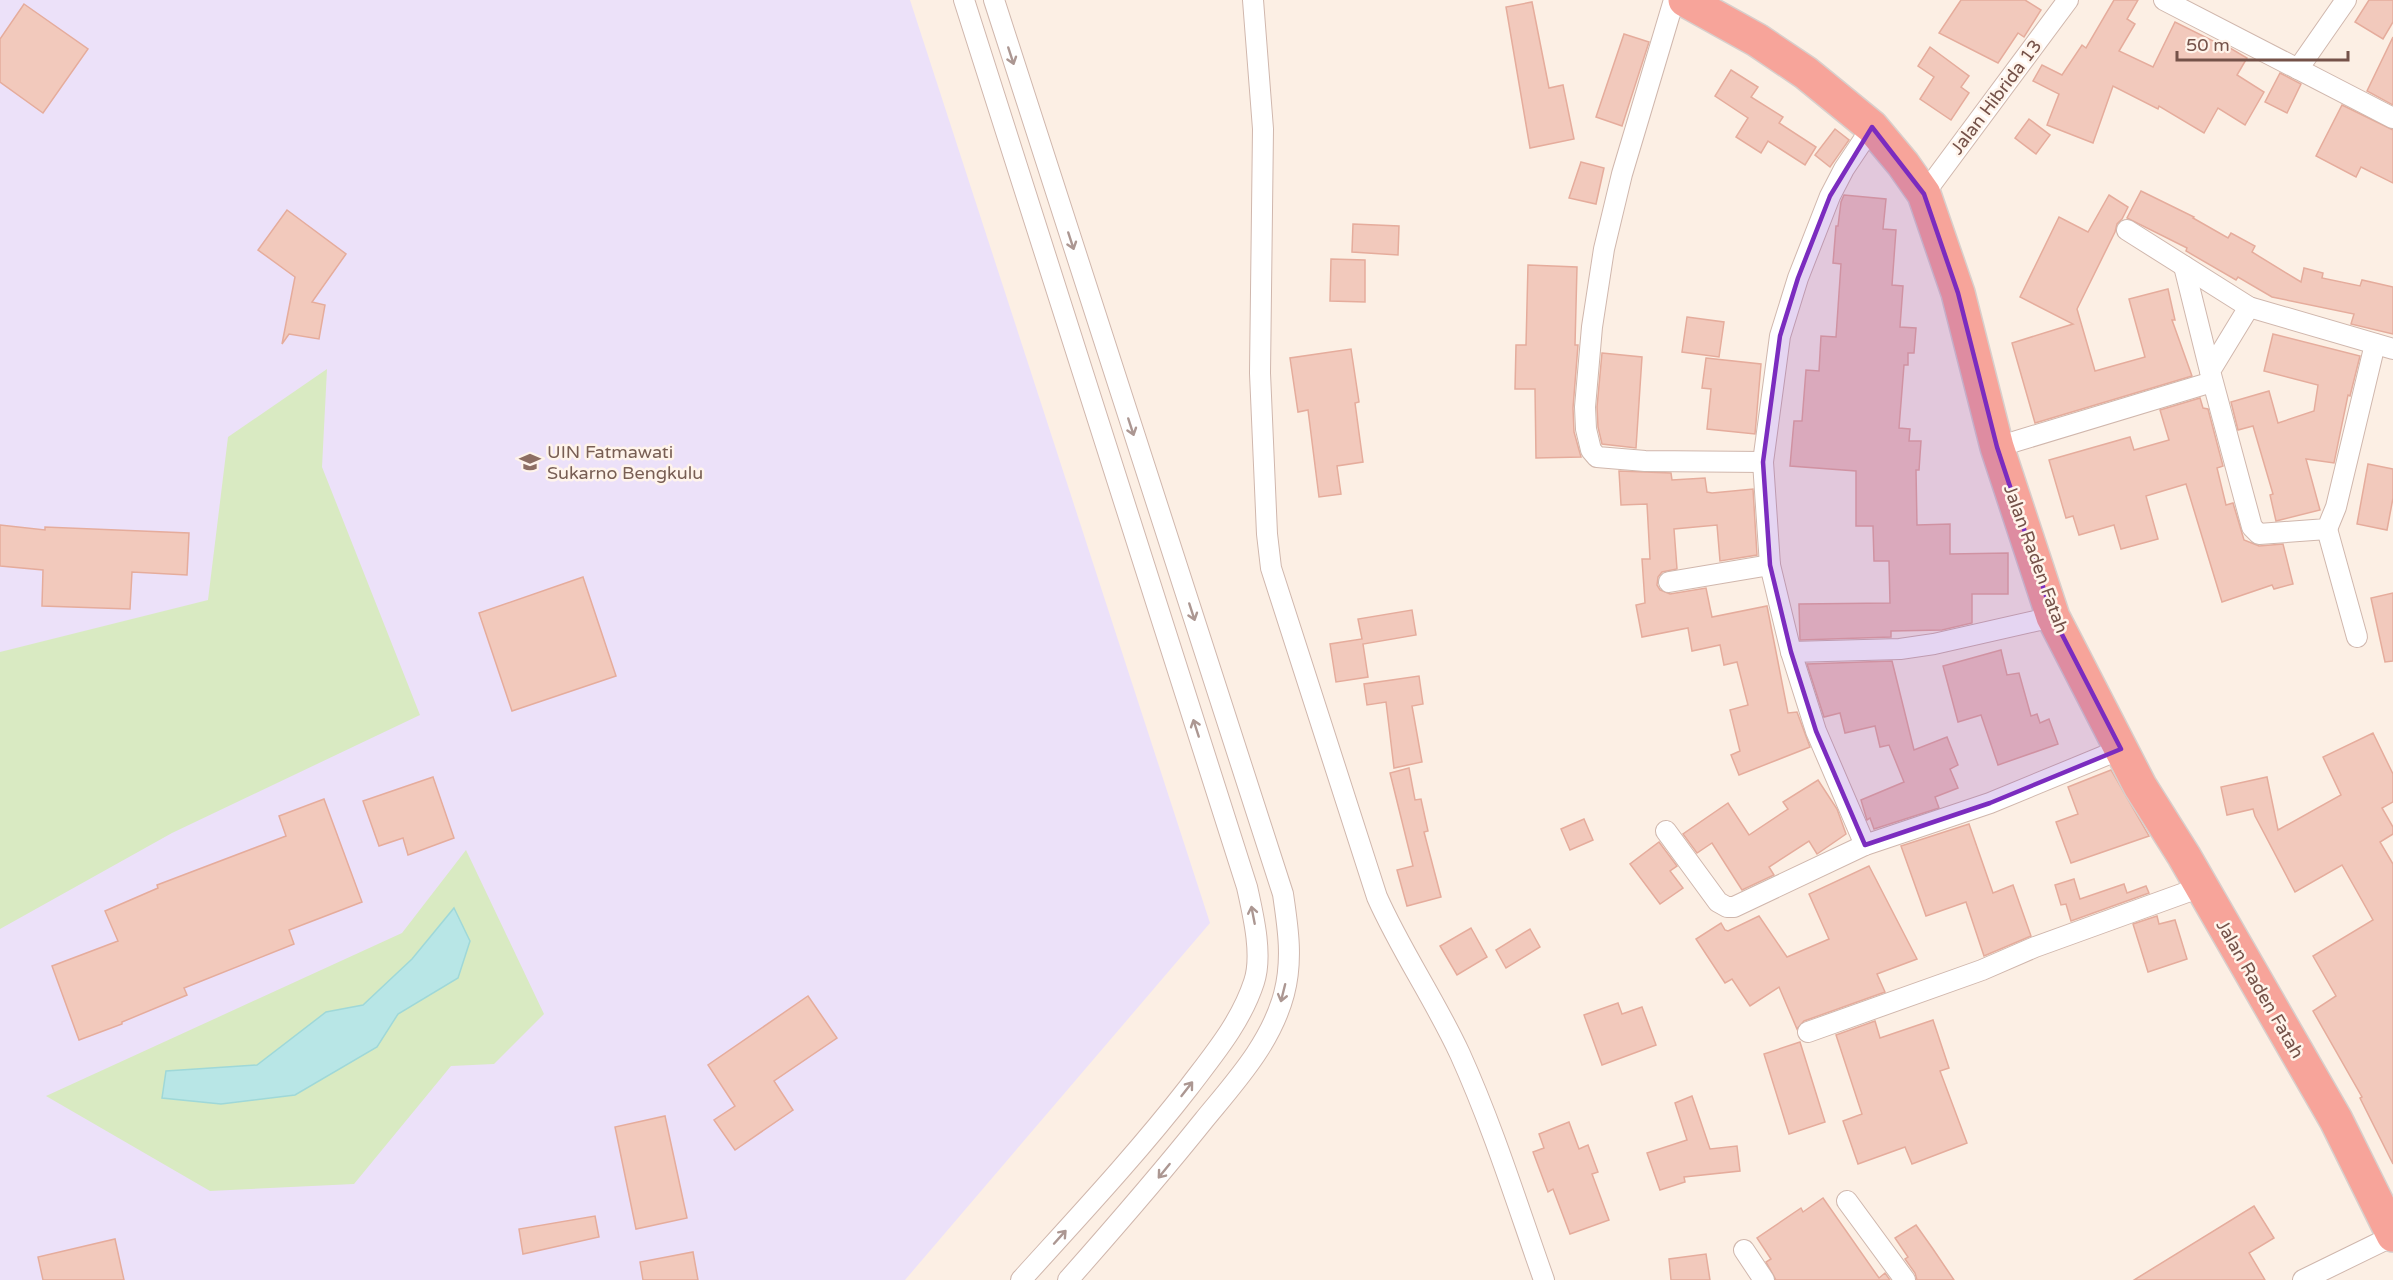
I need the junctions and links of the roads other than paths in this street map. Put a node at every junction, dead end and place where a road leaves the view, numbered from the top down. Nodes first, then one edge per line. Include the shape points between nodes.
1 (964, 0) edge
2 (994, 0) edge
3 (1253, 0) edge
4 (1674, 0) edge
5 (1685, 0) edge
6 (2068, 0) edge
7 (2164, 0) edge
8 (2346, 0) edge
9 (2298, 69) junction
10 (2393, 118) edge
11 (1872, 127) junction
12 (1924, 194) junction
13 (2127, 230) dead end
14 (2184, 266) junction
15 (2249, 307) junction
16 (2384, 346) edge
17 (2211, 377) junction
18 (1997, 447) junction
19 (1763, 462) junction
20 (2327, 529) junction
21 (1770, 565) junction
22 (1669, 582) dead end
23 (2053, 617) junction
24 (2357, 637) dead end
25 (1791, 652) junction
26 (2121, 749) junction
27 (1666, 831) dead end
28 (1864, 845) junction
29 (2201, 887) junction
30 (1808, 1032) dead end
31 (1847, 1201) dead end
32 (2393, 1236) edge
33 (1744, 1250) dead end
34 (1021, 1280) edge
35 (1068, 1280) edge
36 (1544, 1280) edge
37 (1764, 1280) edge
38 (1905, 1280) edge
39 (2303, 1280) edge

34 -> 1 street via 1149,1139 1222,1044 1255,980 1257,952 1247,887
2 -> 35 street via 1283,894 1290,940 1289,964 1276,1019 1251,1062 1154,1184
3 - 36 street via 1263,129 1260,373 1271,568 1377,897 1481,1101
4 - 19 street via 1604,249 1592,327 1586,429 1591,450 1597,457
5 - 11 highway, Jalan Raden Fatah via 1780,55
6 - 12 street, Jalan Hibrida 13
7 - 9 street
8 - 9 street
9 - 10 street
11 - 12 highway, Jalan Raden Fatah
11 - 19 street via 1844,169 1798,279 1780,336
12 - 18 highway, Jalan Raden Fatah via 1958,293
13 - 14 street
14 - 15 street
14 - 17 street
15 - 16 street
15 - 17 street
16 - 20 street
17 - 18 street
17 - 20 street via 2252,527 2259,534
18 - 23 highway, Jalan Raden Fatah
19 - 21 street
20 - 24 street
21 - 22 street
21 - 25 street
23 - 25 street via 1900,649
23 - 26 highway, Jalan Raden Fatah
25 - 28 street via 1816,731
26 - 28 street via 1990,803
26 - 29 highway, Jalan Raden Fatah
27 - 28 street via 1718,902 1727,907
29 - 30 street
29 - 32 highway, Jalan Raden Fatah via 2336,1120
31 - 38 street
32 - 39 street
33 - 37 street

